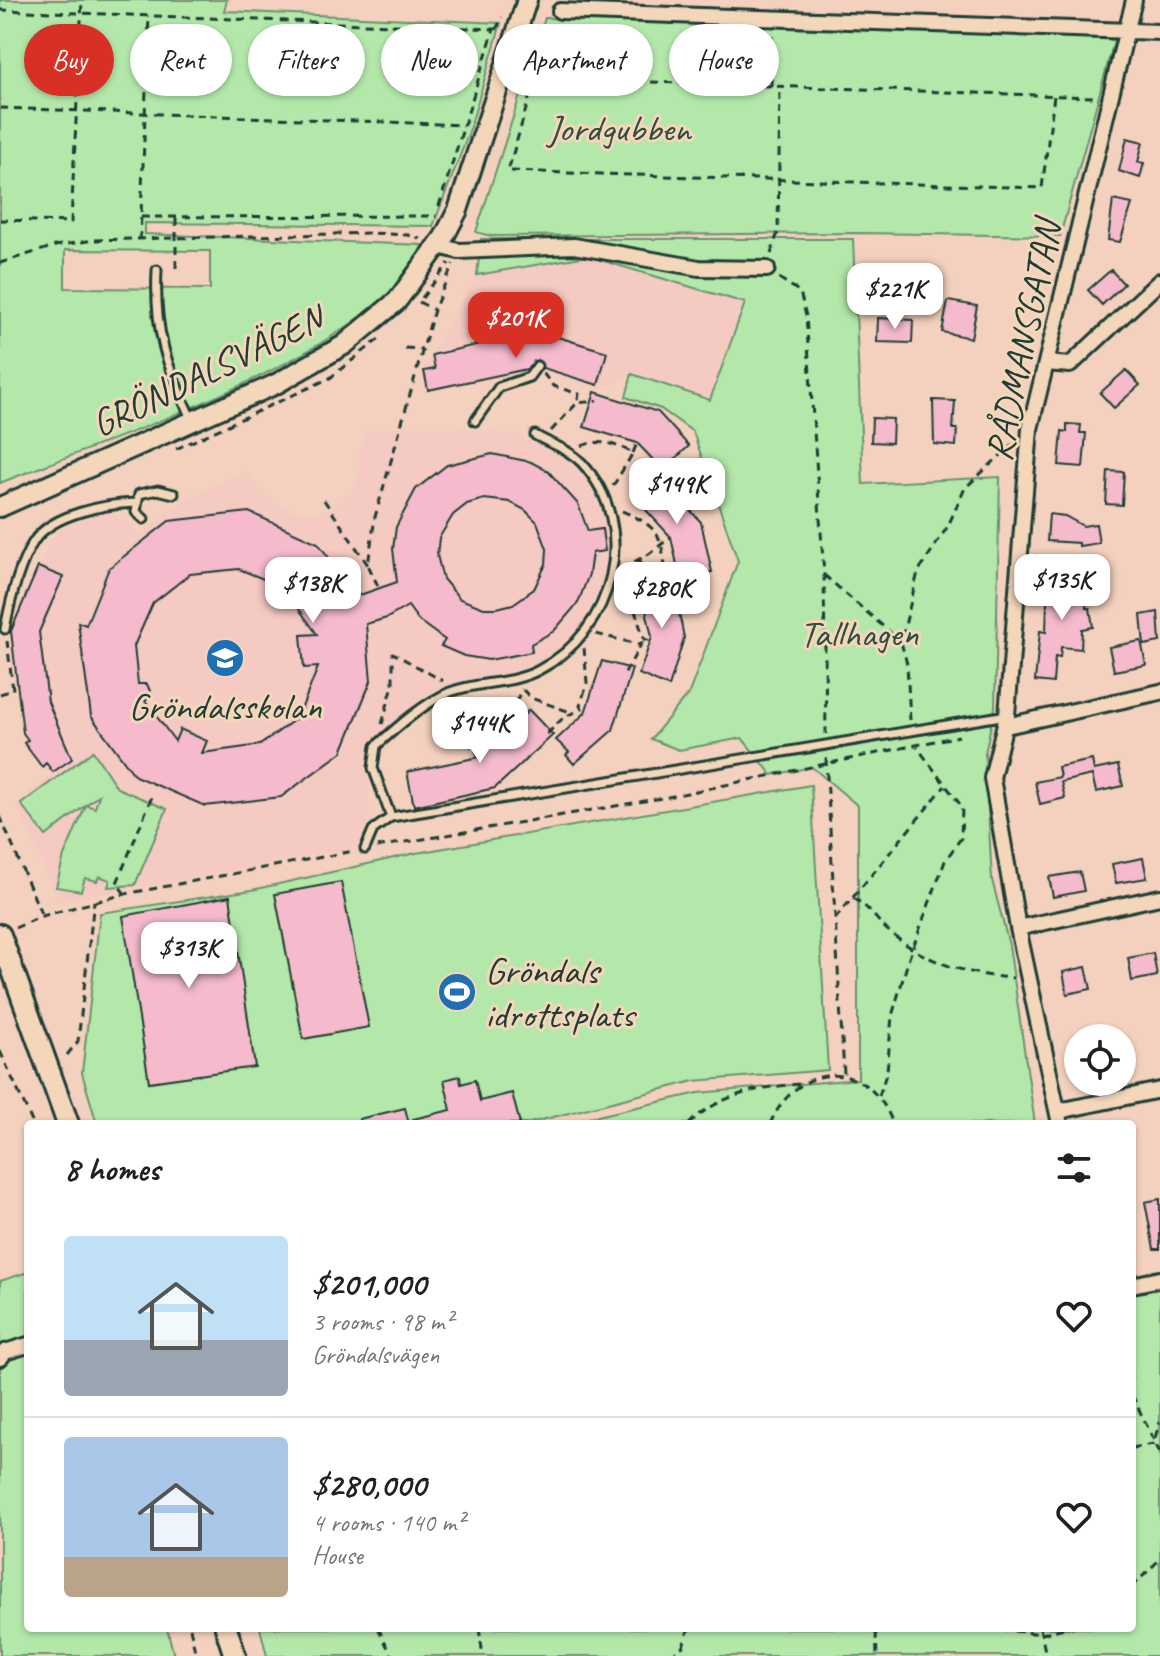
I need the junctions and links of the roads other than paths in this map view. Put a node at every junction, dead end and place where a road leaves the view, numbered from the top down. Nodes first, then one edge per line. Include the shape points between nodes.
1 (527, 0) edge
2 (1134, 0) edge
3 (560, 11) dead end
4 (1127, 30) junction
5 (1160, 32) edge
6 (438, 246) junction
7 (767, 269) road end
8 (157, 270) dead end
9 (1160, 281) edge
10 (1046, 363) junction
11 (537, 366) road end
12 (192, 420) junction
13 (475, 421) dead end
14 (539, 437) road end
15 (174, 494) dead end
16 (135, 503) junction
17 (0, 507) edge
18 (144, 519) dead end
19 (5, 629) road end
20 (1160, 692) edge
21 (1006, 720) junction
22 (391, 817) junction
23 (365, 849) road end
24 (1160, 897) edge
25 (1018, 928) junction
26 (6, 932) edge
27 (0, 951) edge
28 (23, 1004) junction
29 (1160, 1090) edge
30 (1060, 1118) edge
31 (66, 1120) edge
32 (1160, 1279) edge
33 (1136, 1284) edge
34 (24, 1346) edge
35 (2, 1352) edge

1 - 6 street, GRÖNDALSVÄGEN via 458,210
2 - 4 street, RÅDMANSGATAN
3 - 4 street
4 - 5 street
4 - 10 street, RÅDMANSGATAN
6 - 7 street via 459,251 574,246 699,268
6 - 12 street, GRÖNDALSVÄGEN via 397,301 344,345 276,384
8 - 12 lane via 160,340
9 - 10 street via 1070,365
10 - 21 street, RÅDMANSGATAN via 1030,429
11 - 13 lane via 529,377 499,387
12 - 17 street, GRÖNDALSVÄGEN
14 - 22 lane via 569,452 596,481 614,537 613,574 567,653 513,680 451,692 376,746 373,768
15 - 16 lane via 139,494
16 - 18 lane
16 - 19 lane via 103,504 49,527 34,541
20 - 21 street
21 - 22 lane via 914,730
21 - 25 street, RÅDMANSGATAN via 996,751 993,791
22 - 23 lane via 373,830
24 - 25 street
25 - 30 street, RÅDMANSGATAN
26 - 28 main road
27 - 28 main road
28 - 31 main road
29 - 30 street
32 - 33 street
34 - 35 street

